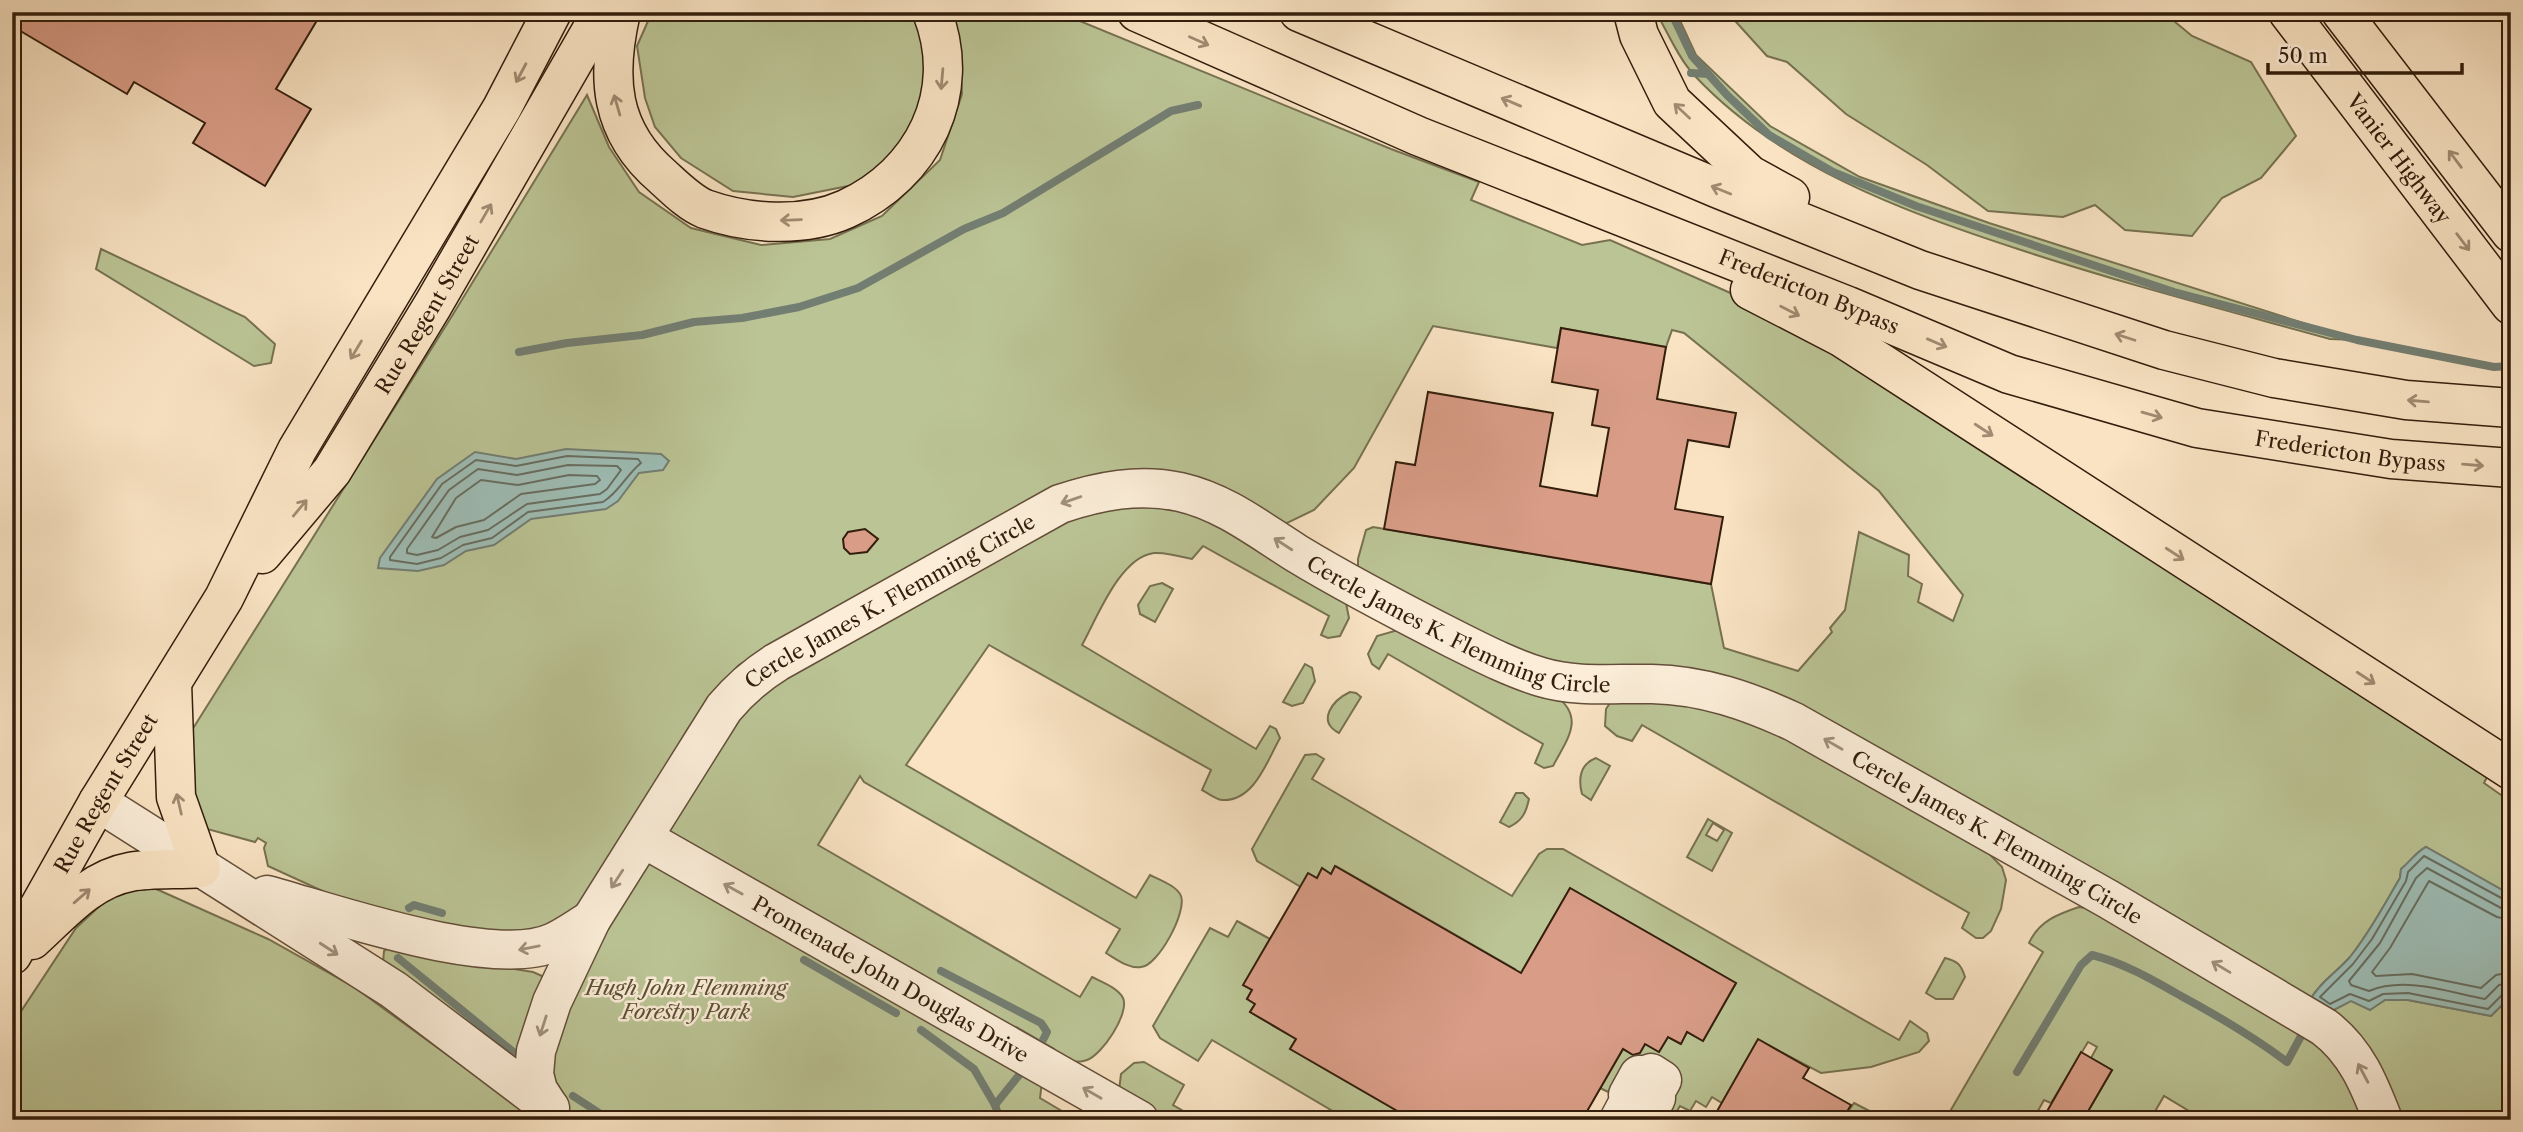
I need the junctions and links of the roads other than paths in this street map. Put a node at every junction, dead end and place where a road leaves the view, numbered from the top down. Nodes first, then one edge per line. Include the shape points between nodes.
1 (552, 12) edge
2 (602, 12) edge
3 (621, 12) edge
4 (932, 12) edge
5 (1137, 12) edge
6 (1299, 12) edge
7 (1633, 12) edge
8 (2288, 12) edge
9 (2341, 12) edge
10 (1418, 136) junction
11 (2511, 233) edge
12 (1920, 270) junction
13 (2510, 304) edge
14 (2511, 408) edge
15 (2511, 468) edge
16 (225, 598) junction
17 (172, 683) junction
18 (2511, 770) edge
19 (98, 802) junction
20 (643, 838) junction
21 (216, 877) junction
22 (590, 919) junction
23 (12, 956) edge
24 (557, 1114) edge
25 (1139, 1120) edge
26 (1619, 1120) edge
27 (1648, 1120) edge
28 (2383, 1120) edge

1 -> 16 main road, Rue Regent Street via 502,108 297,450
16 -> 2 main road, Rue Regent Street via 332,471
4 -> 3 main road via 942,43 943,68 935,117 925,141 876,193 843,211 805,220 757,221 703,208 640,154 628,136 614,93 612,67
5 -> 10 main road, Fredericton Bypass
12 -> 6 main road
12 -> 7 main road via 1750,174 1672,102 1639,35
8 -> 13 main road, Vanier Highway
11 -> 9 main road, Vanier Highway
10 -> 15 main road, Fredericton Bypass via 2009,374 2197,428 2391,458
10 -> 18 main road via 1732,281 1841,337
14 -> 12 main road via 2406,400 2274,378 2164,350
16 - 17 main road, Rue Regent Street
17 - 19 main road, Rue Regent Street
21 -> 17 main road via 183,822 176,797
19 - 21 street, Cercle James K. Flemming Circle
19 - 23 main road, Rue Regent Street
20 -> 22 street, Cercle James K. Flemming Circle
25 -> 20 street, Promenade John Douglas Drive
28 -> 20 street, Cercle James K. Flemming Circle via 2365,1074 2332,1033 2108,899 1794,722 1723,694 1655,684 1586,684 1543,678 1379,600 1225,508 1206,499 1153,488 1106,491 1060,504 755,675 724,708
22 -> 21 street, Cercle James K. Flemming Circle via 553,943 487,950 392,930
23 -> 21 main road via 90,888 108,879 130,872
21 -> 24 street, Cercle James K. Flemming Circle via 394,990
22 -> 24 street, Cercle James K. Flemming Circle via 552,1002 536,1051 538,1090
26 - 27 street via 1634,1098 1628,1095 1639,1075 1647,1080 1651,1073 1662,1080

